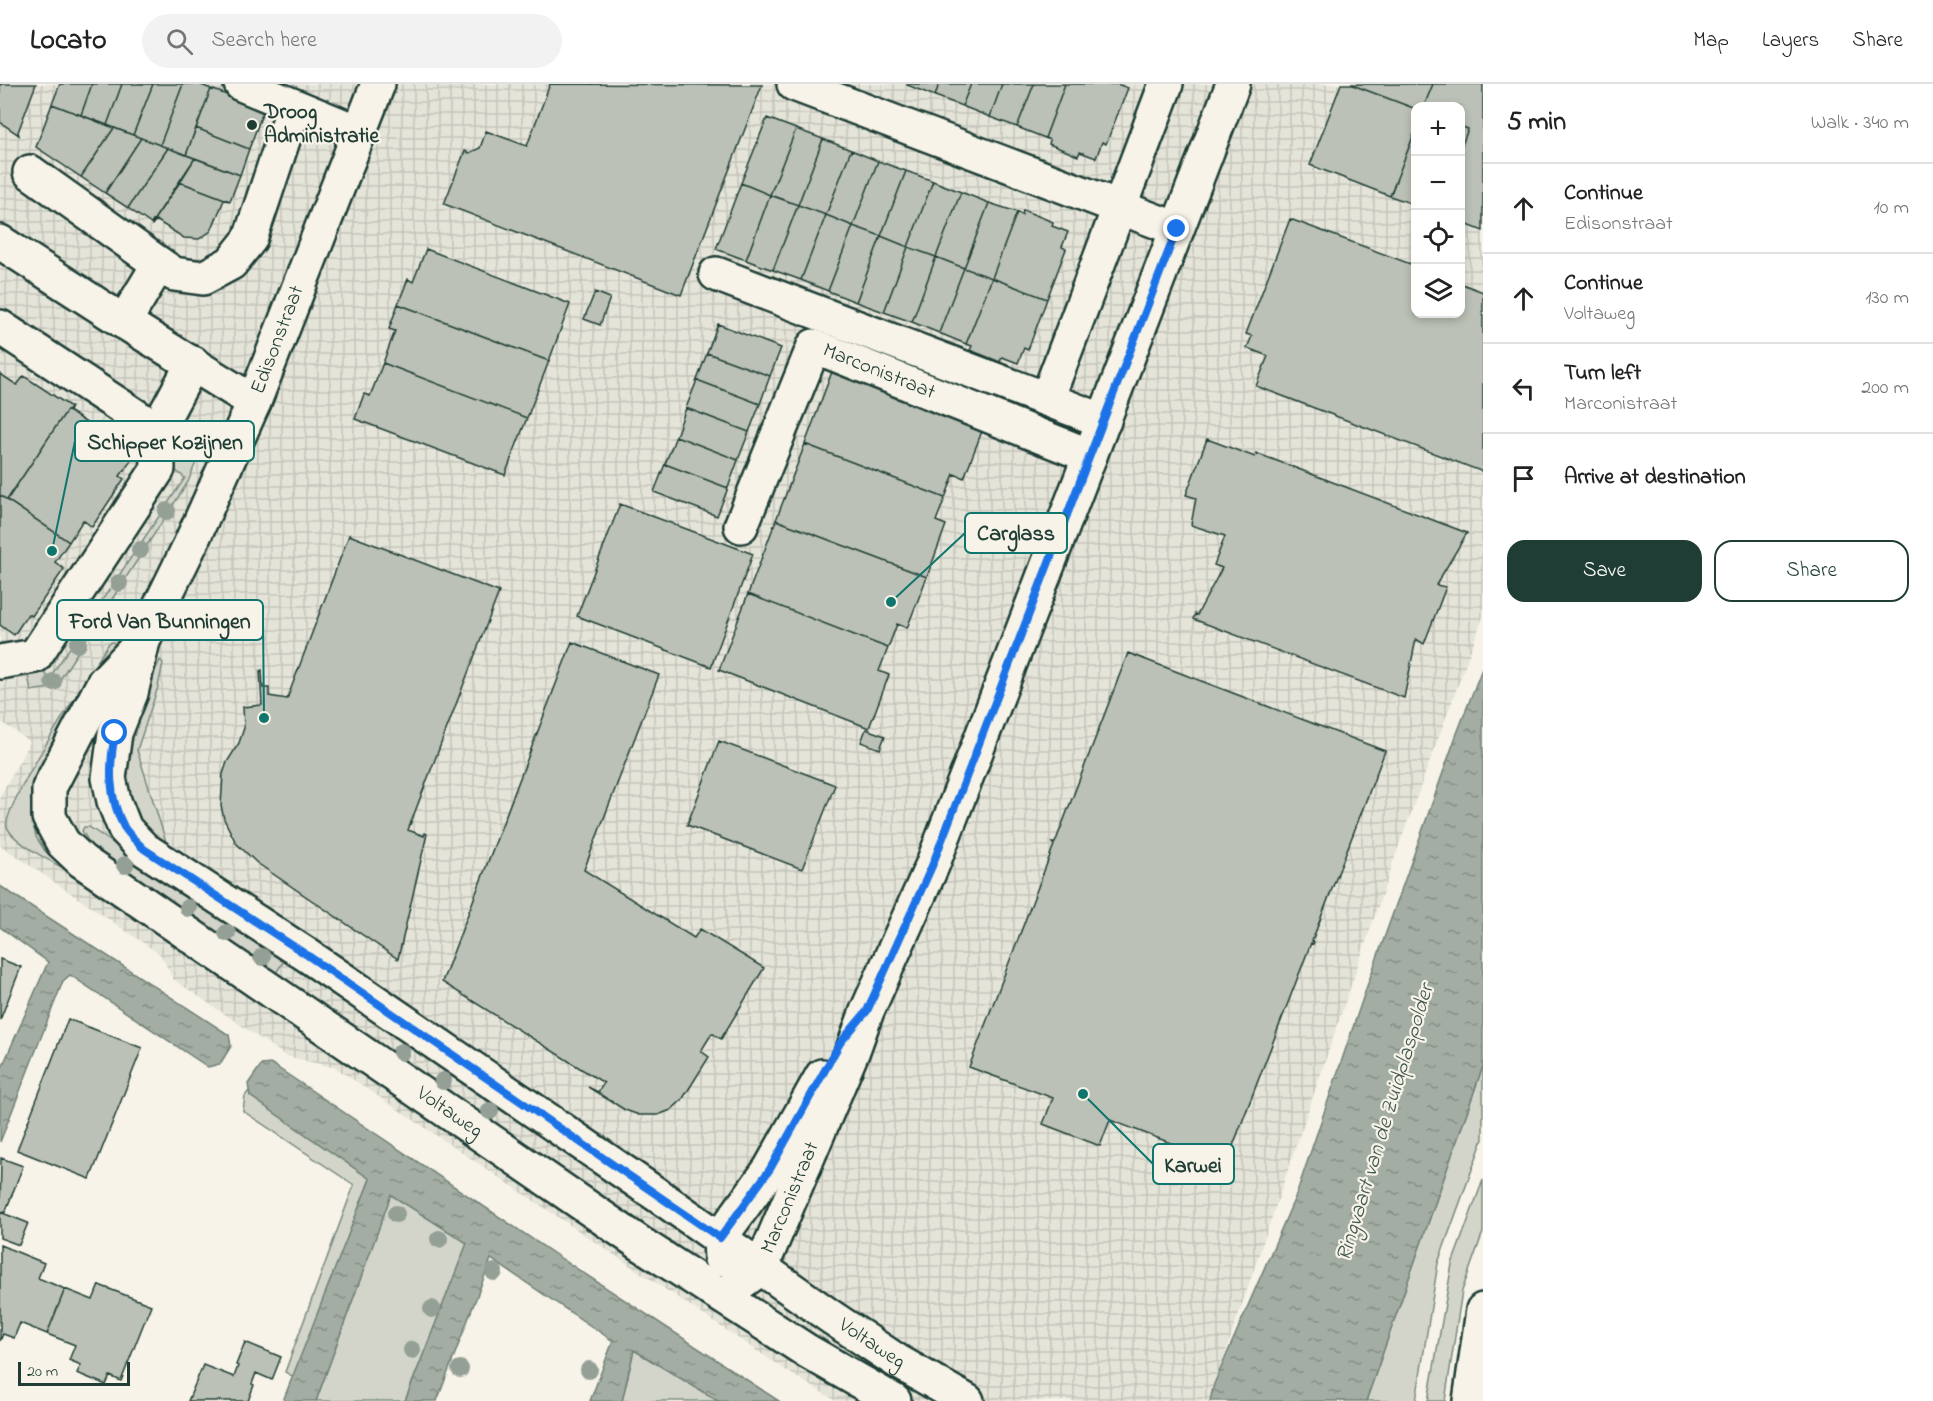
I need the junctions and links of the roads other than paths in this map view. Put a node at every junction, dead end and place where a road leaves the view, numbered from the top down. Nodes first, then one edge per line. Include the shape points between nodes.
1 (241, 84) edge
2 (378, 84) edge
3 (794, 84) edge
4 (1166, 84) edge
5 (1233, 84) edge
6 (294, 107) junction
7 (360, 133) junction
8 (30, 172) dead end
9 (1119, 207) junction
10 (1177, 229) junction
11 (0, 242) edge
12 (159, 264) junction
13 (716, 274) dead end
14 (124, 322) junction
15 (0, 327) edge
16 (193, 363) junction
17 (1047, 399) junction
18 (254, 402) junction
19 (1104, 421) junction
20 (156, 430) junction
21 (1090, 456) junction
22 (741, 526) dead end
23 (143, 641) junction
24 (0, 662) edge
25 (49, 788) joint
26 (114, 801) joint
27 (867, 1011) junction
28 (720, 1238) junction
29 (761, 1268) junction
30 (722, 1296) junction
31 (1483, 1310) edge
32 (894, 1401) edge
33 (967, 1401) edge
34 (1470, 1401) edge

1 - 6 street
2 - 7 street, Edisonstraat
3 - 9 street
4 - 9 street
5 - 10 street, Marconistraat
6 - 7 street
6 - 12 street via 250,239 231,263 203,278 174,274
7 - 18 street, Edisonstraat
8 - 12 street
9 - 10 street
9 - 17 street
10 - 19 street, Marconistraat
11 - 14 street
12 - 14 street
13 - 17 street, Marconistraat
14 - 16 street
15 - 20 street
16 - 18 street
16 - 20 street
17 - 19 street, Marconistraat
18 - 23 street, Edisonstraat
19 - 21 street, Marconistraat
20 - 24 street via 158,469 35,656
21 - 22 street, Marconistraat via 814,345
21 - 27 street, Marconistraat via 932,866
23 - 25 street, Edisonstraat via 104,682
23 - 26 street, Edisonstraat via 131,693 115,733 110,778
25 - 30 street, Voltaweg via 49,817 63,843 82,861
26 - 28 street, Voltaweg via 125,829 144,849 307,955
27 - 28 street, Marconistraat via 840,1043 770,1169
27 - 29 street, Marconistraat
28 - 29 street, Voltaweg
28 - 30 street
29 - 30 street, Marconistraat
29 - 33 street, Voltaweg via 897,1360
30 - 32 street, Voltaweg
31 - 34 street

